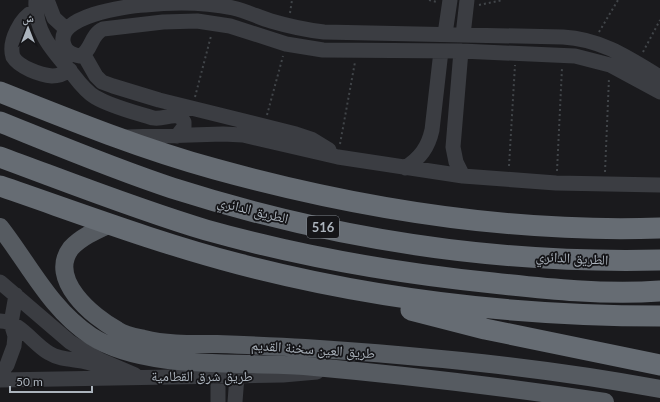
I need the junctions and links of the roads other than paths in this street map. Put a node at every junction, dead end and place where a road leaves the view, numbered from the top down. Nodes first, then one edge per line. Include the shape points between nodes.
1 (47, 0) edge
2 (450, 0) edge
3 (466, 4) edge
4 (36, 5) edge
5 (66, 29) junction
6 (445, 34) junction
7 (463, 35) junction
8 (441, 51) junction
9 (461, 51) junction
10 (84, 54) junction
11 (92, 71) junction
12 (73, 75) junction
13 (660, 77) edge
14 (0, 92) edge
15 (660, 92) edge
16 (0, 122) edge
17 (177, 136) junction
18 (120, 137) junction
19 (0, 157) edge
20 (338, 157) junction
21 (405, 168) junction
22 (463, 176) junction
23 (660, 185) edge
24 (0, 186) edge
25 (110, 224) junction
26 (0, 227) edge
27 (660, 228) edge
28 (660, 260) edge
29 (319, 283) junction
30 (6, 290) edge
31 (660, 291) edge
32 (660, 316) edge
33 (6, 322) edge
34 (660, 365) edge
35 (332, 369) junction
36 (0, 374) edge
37 (237, 376) junction
38 (112, 377) junction
39 (139, 377) junction
40 (218, 377) junction
41 (0, 380) edge
42 (660, 389) edge
43 (218, 402) edge
44 (236, 402) edge
45 (605, 402) edge

1 - 5 street via 54,18
2 - 6 street
3 - 7 street
4 - 12 street via 38,26 42,35
4 - 12 street via 19,26 12,46 13,57 21,64 47,75
5 - 6 street via 83,19 110,10 180,3 234,9 287,26 324,32
5 - 10 street via 63,36 66,48 76,56
6 - 7 street
7 - 13 street via 563,37 594,41 615,49
8 - 9 street
8 - 10 street via 323,50 286,44 214,23 163,22 103,30 96,34
8 - 21 street via 429,142 423,152
9 - 15 street via 586,58 610,65
9 - 22 street via 453,147 456,162
10 - 11 street
11 - 12 street
11 - 20 street via 102,82 112,86 311,139
12 - 17 street via 94,96 106,102 153,118 160,119 173,115 181,117 185,125
14 - 18 highway, الطريق الدائري / 516
16 - 28 highway, الطريق الدائري / 516 via 171,188 239,208 339,231 442,250 556,258
17 - 18 street
17 - 20 street via 243,135
18 - 27 highway, الطريق الدائري / 516 via 214,169 363,204 456,218 556,228
19 - 31 highway, 516 via 126,204 204,229 340,263 436,278 534,288
20 - 21 street
21 - 22 street
22 - 23 street via 556,183
24 - 25 highway
25 - 29 highway via 238,264
25 - 42 main road, طريق العين سخنة القديم via 71,248 66,264 68,286 83,304 118,331 145,340 178,344 267,345 444,359 532,369
26 - 35 main road, طريق العين سخنة القديم via 42,287 66,315 92,336 110,345 175,361 259,363
29 - 32 highway via 456,305 524,312
29 - 34 highway via 485,329
30 - 33 street
30 - 39 street via 70,342 100,360
33 - 36 street via 15,336 14,346 7,365
33 - 38 street via 54,356 93,363
35 - 37 street, طريق شرق القطامية via 299,374
35 - 45 main road, طريق العين سخنة القديم via 451,381
37 - 40 street, طريق شرق القطامية
37 - 44 street
38 - 39 street, طريق شرق القطامية
38 - 41 street, طريق شرق القطامية
39 - 40 street, طريق شرق القطامية
40 - 43 street

